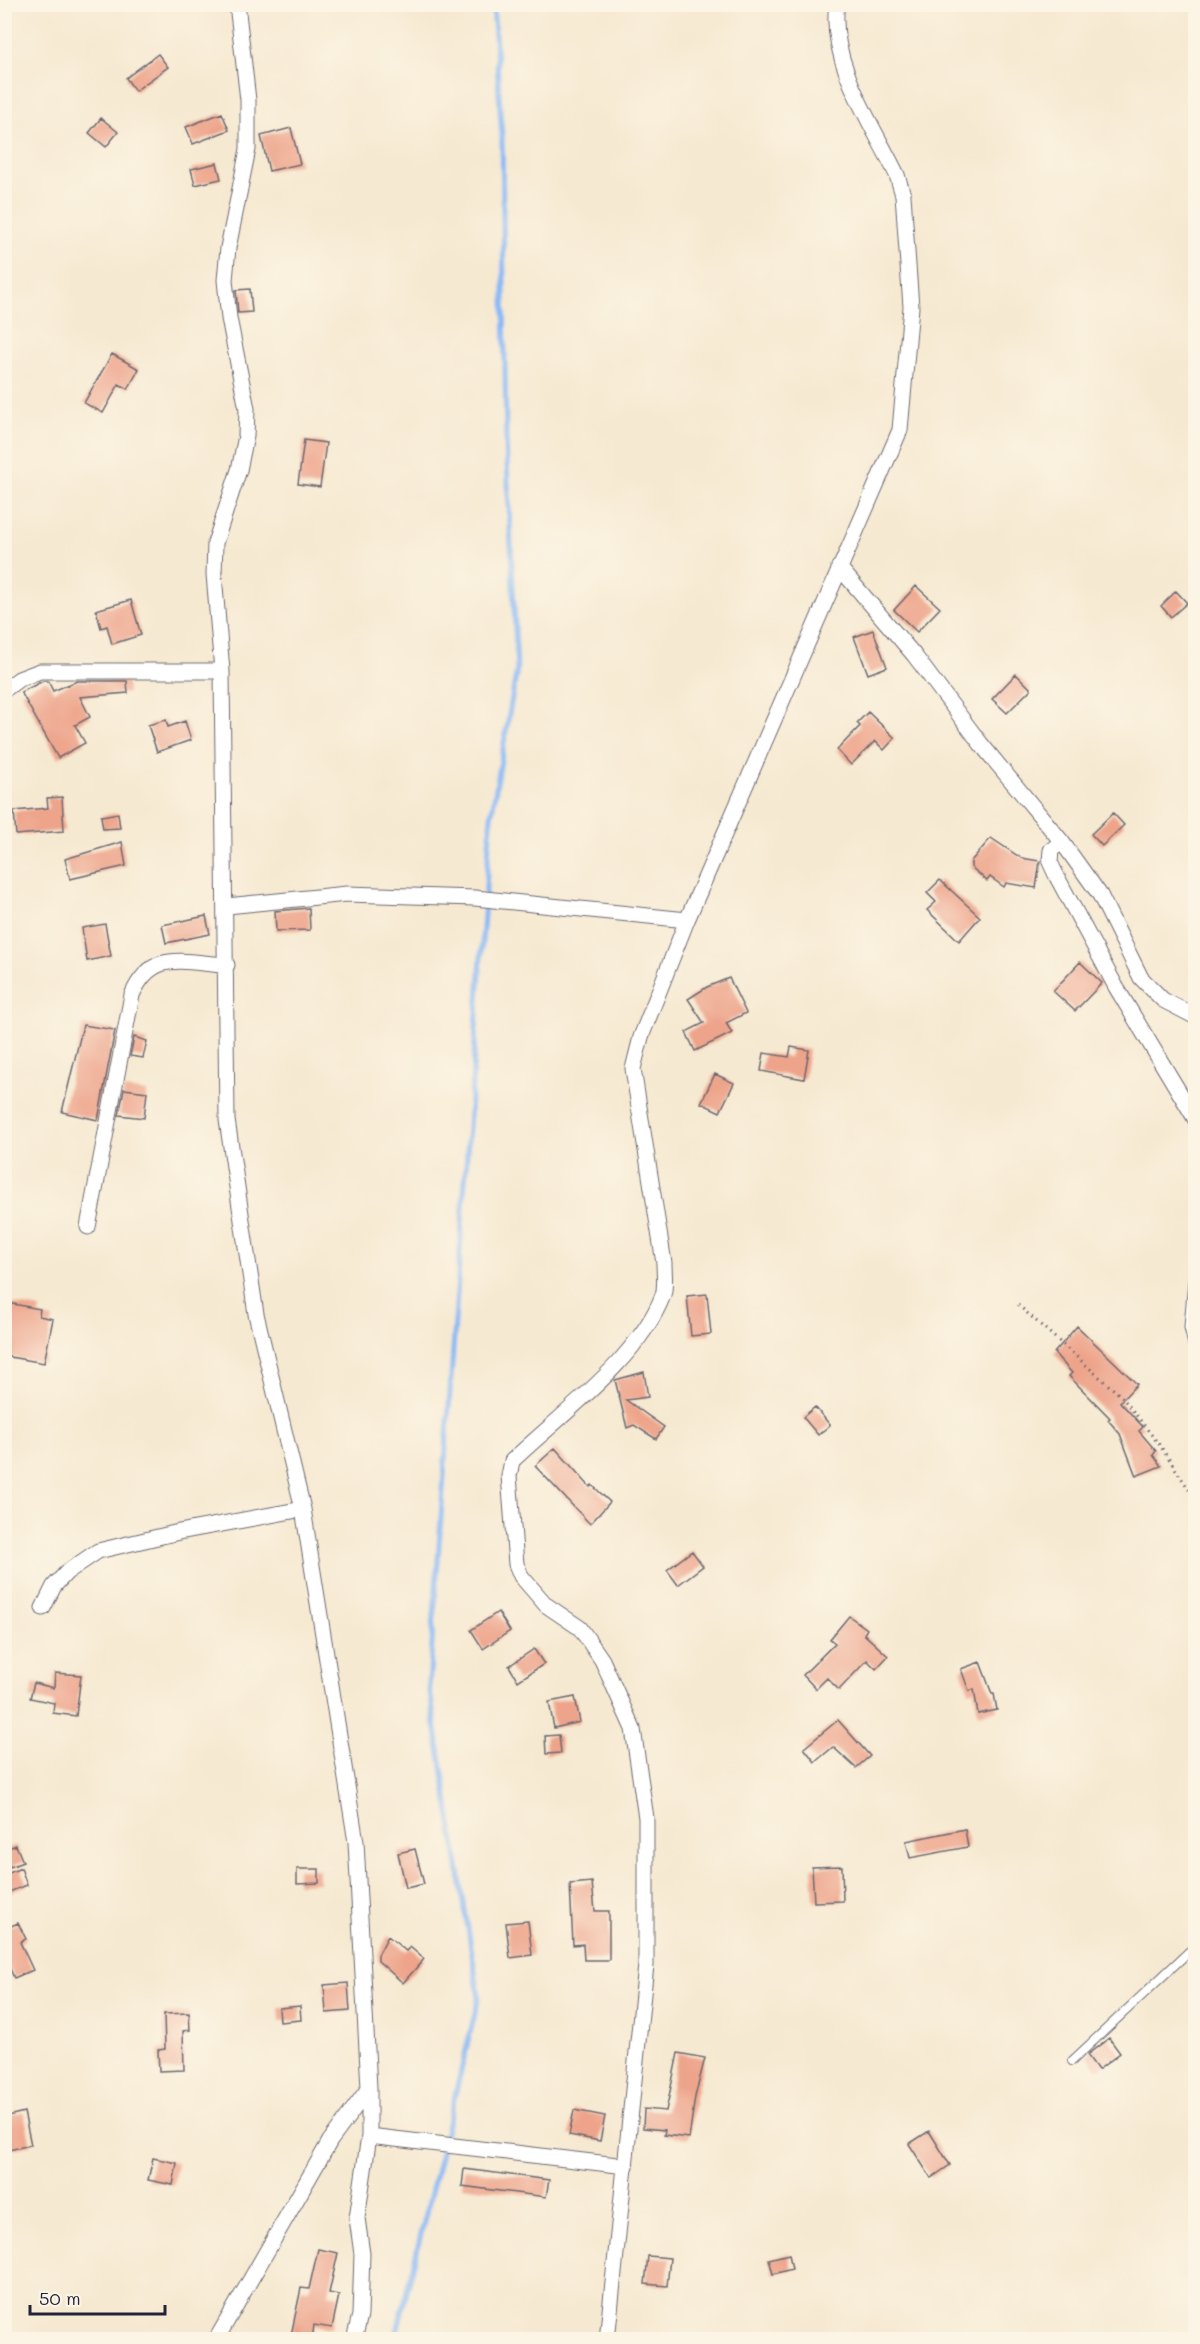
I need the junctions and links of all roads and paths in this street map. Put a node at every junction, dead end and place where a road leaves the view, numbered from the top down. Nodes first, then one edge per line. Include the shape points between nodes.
1 (237, 4) edge
2 (837, 4) edge
3 (839, 567) junction
4 (222, 671) junction
5 (4, 690) edge
6 (1062, 842) junction
7 (226, 906) junction
8 (687, 920) junction
9 (227, 965) junction
10 (1196, 1017) edge
11 (1196, 1120) edge
12 (88, 1227) dead end
13 (1196, 1281) edge
14 (1018, 1305) dead end
15 (1196, 1344) edge
16 (1196, 1500) edge
17 (303, 1509) junction
18 (43, 1608) dead end
19 (1196, 1945) edge
20 (1072, 2061) dead end
21 (369, 2088) junction
22 (369, 2136) junction
23 (626, 2166) junction
24 (216, 2340) edge
25 (354, 2340) edge
26 (607, 2340) edge

1 - 4 street via 248,100 248,149 225,280 247,409 239,470 215,543
2 - 3 street via 839,51 903,195 911,307 900,430
3 - 6 street
3 - 8 street
4 - 5 street via 40,671
4 - 7 street
6 - 10 street via 1100,895 1141,978 1163,1000
6 - 11 street via 1051,850 1050,862 1057,877 1116,987
7 - 8 street via 347,894 475,898
7 - 9 street
8 - 23 street via 641,1037 633,1069 664,1263 664,1293 649,1324 590,1392 512,1461 509,1476 514,1553 521,1576 546,1605 580,1628 590,1641 633,1729 646,1818 646,1965
9 - 12 street via 164,962 141,976 130,1005
9 - 17 street via 227,1120 256,1314
13 - 15 street via 1192,1327
14 - 16 path via 1122,1397
17 - 18 street via 98,1551 67,1572 54,1586
17 - 21 street via 356,1842
19 - 20 lane
21 - 22 street
21 - 24 street via 330,2141
22 - 23 street
22 - 25 street via 357,2218 362,2254 360,2315
23 - 26 street

